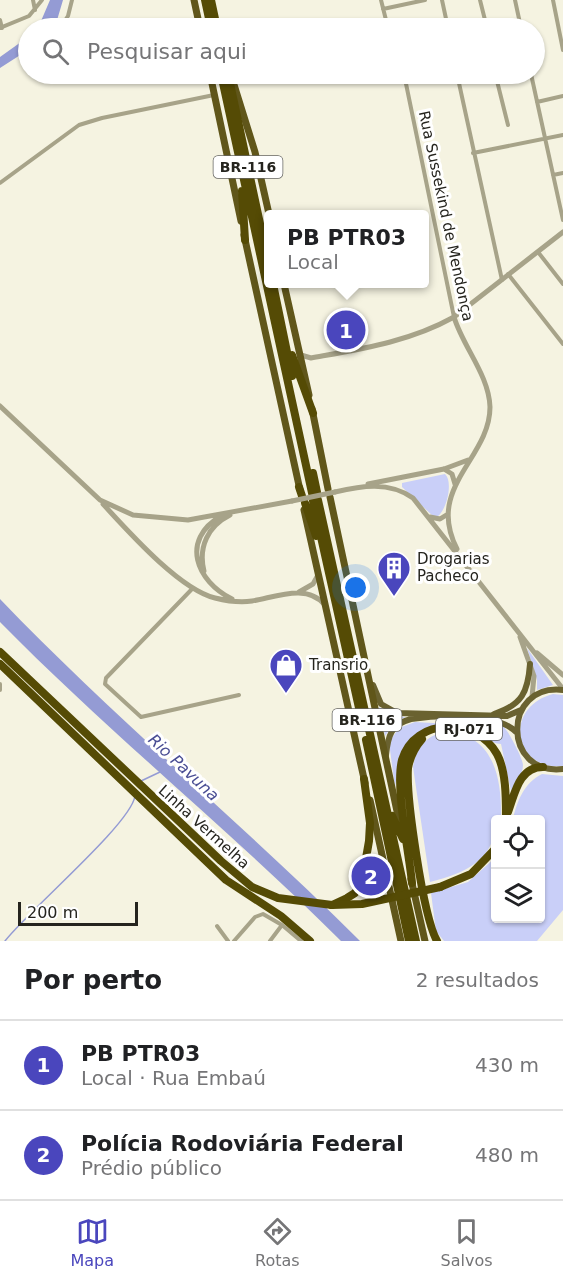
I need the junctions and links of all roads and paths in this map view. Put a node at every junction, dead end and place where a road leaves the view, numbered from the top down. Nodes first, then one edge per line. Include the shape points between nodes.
1 (33, 0) edge
2 (42, 0) edge
3 (72, 0) edge
4 (194, 0) edge
5 (205, 0) edge
6 (211, 0) edge
7 (381, 0) edge
8 (425, 0) edge
9 (442, 0) edge
10 (480, 0) edge
11 (515, 0) edge
12 (553, 0) edge
13 (383, 9) junction
14 (36, 11) junction
15 (22, 18) edge
16 (67, 18) edge
17 (198, 18) edge
18 (209, 18) edge
19 (215, 18) edge
20 (385, 18) edge
21 (446, 18) edge
22 (484, 18) edge
23 (519, 18) edge
24 (0, 20) edge
25 (18, 20) edge
26 (1, 28) edge
27 (563, 50) edge
28 (212, 84) edge
29 (223, 84) edge
30 (231, 84) edge
31 (232, 84) edge
32 (406, 84) edge
33 (459, 84) edge
34 (498, 84) edge
35 (533, 84) edge
36 (215, 95) junction
37 (563, 96) edge
38 (537, 102) junction
39 (508, 125) dead end
40 (563, 135) edge
41 (545, 139) junction
42 (474, 153) junction
43 (241, 166) junction
44 (563, 173) edge
45 (553, 175) junction
46 (0, 183) edge
47 (268, 210) edge
48 (563, 220) edge
49 (563, 232) edge
50 (245, 240) junction
51 (264, 242) edge
52 (538, 251) junction
53 (508, 274) junction
54 (264, 278) edge
55 (502, 279) junction
56 (563, 284) edge
57 (266, 288) edge
58 (274, 288) edge
59 (285, 288) edge
60 (454, 317) junction
61 (283, 330) junction
62 (563, 344) edge
63 (301, 355) junction
64 (311, 358) junction
65 (304, 369) junction
66 (0, 406) edge
67 (313, 413) junction
68 (468, 460) junction
69 (444, 469) junction
70 (405, 476) junction
71 (360, 486) junction
72 (455, 486) junction
73 (299, 487) joint
74 (331, 493) junction
75 (407, 494) junction
76 (309, 498) junction
77 (100, 500) junction
78 (240, 511) junction
79 (227, 513) junction
80 (448, 514) junction
81 (429, 516) junction
82 (463, 561) junction
83 (319, 570) junction
84 (207, 579) junction
85 (192, 589) junction
86 (298, 592) junction
87 (236, 602) junction
88 (326, 607) junction
89 (520, 635) junction
90 (529, 645) junction
91 (0, 652) edge
92 (364, 658) junction
93 (0, 664) edge
94 (530, 664) junction
95 (563, 675) edge
96 (0, 684) edge
97 (563, 689) edge
98 (0, 690) edge
99 (239, 695) dead end
100 (532, 697) junction
101 (521, 710) junction
102 (489, 715) junction
103 (368, 727) junction
104 (436, 729) junction
105 (516, 732) junction
106 (386, 760) junction
107 (543, 767) junction
108 (563, 769) edge
109 (364, 779) junction
110 (132, 785) junction
111 (506, 815) edge
112 (507, 815) edge
113 (403, 839) junction
114 (184, 840) junction
115 (491, 852) edge
116 (239, 877) junction
117 (412, 883) junction
118 (332, 905) junction
119 (282, 925) junction
120 (217, 926) dead end
121 (228, 941) edge
122 (234, 941) edge
123 (270, 941) edge
124 (301, 941) edge
125 (310, 941) edge
126 (401, 941) edge
127 (409, 941) edge
128 (416, 941) edge
129 (425, 941) edge
130 (437, 941) edge

1 - 14 street
2 - 14 street
3 - 16 street
4 - 17 highway
5 - 18 highway
6 - 19 highway
7 - 13 street
8 - 13 street
9 - 21 street
10 - 22 street
11 - 23 street
12 - 27 street
13 - 20 street
14 - 15 street
24 - 26 street
25 - 26 street
28 - 36 highway, BR-116
29 - 43 highway, BR-116
30 - 51 highway, BR-116
31 - 47 highway, BR-116 via 255,152
32 - 60 street, Rua Sussekind de Mendonça
33 - 42 street
34 - 39 street
35 - 38 street
36 - 46 street via 78,126
36 - 50 highway, BR-116
37 - 38 street
38 - 41 street
40 - 41 street
41 - 42 street
41 - 45 street
42 - 55 street
43 - 50 highway
43 - 54 highway, BR-116
44 - 45 street
45 - 48 street
49 - 52 street
50 - 73 highway, BR-116
52 - 53 street
52 - 56 street
53 - 55 street
53 - 62 street
55 - 60 street
57 - 76 highway, BR-116
58 - 61 highway, BR-116
59 - 63 highway, BR-116
60 - 64 street via 403,339
60 - 68 street, Rua Sussekind de Mendonça via 484,380 489,401 488,418
61 - 67 highway
61 - 76 highway, BR-116
63 - 64 street
63 - 65 highway, BR-116
64 - 65 street
65 - 67 highway, BR-116
66 - 77 street
67 - 74 highway, BR-116
68 - 69 street
68 - 72 street, Rua Sussekind de Mendonça
69 - 70 street
69 - 72 street via 454,478
70 - 71 street
70 - 75 street via 400,485
71 - 74 street
71 - 75 street via 386,487
72 - 80 street, Rua Sussekind de Mendonça
73 - 76 highway
74 - 78 street, bridge
74 - 92 highway, BR-116
75 - 81 street
76 - 83 highway, BR-116
76 - 103 highway, BR-116
76 - 127 highway, BR-116
77 - 79 street via 133,515 173,521
77 - 85 street
78 - 79 street
78 - 84 street via 216,524 205,539 202,558
79 - 84 street via 211,523 198,542 197,560
80 - 81 street via 440,519
80 - 82 street, Rua Sussekind de Mendonça
81 - 82 street
82 - 89 street
83 - 86 street via 313,584
83 - 88 highway, BR-116
84 - 87 street via 217,591
85 - 87 street
85 - 99 street via 106,678 105,684 141,717
86 - 87 street
86 - 88 street via 315,596
88 - 109 highway, BR-116
89 - 90 street
89 - 94 street
90 - 95 street
90 - 97 street
91 - 110 highway, Linha Vermelha
92 - 102 main road via 377,698 391,711
92 - 106 highway, BR-116
93 - 110 highway, Linha Vermelha
94 - 100 street via 535,685
94 - 102 main road via 523,697
96 - 98 street
97 - 100 main road
100 - 101 main road
101 - 102 main road via 507,716
101 - 105 main road
103 - 113 highway via 388,805
103 - 128 highway, BR-116
104 - 111 highway, RJ-071 via 465,728 492,747 501,763
104 - 117 highway, RJ-071 via 412,743 402,762 401,791
104 - 130 highway via 414,751 408,774 419,868
105 - 106 main road via 495,720 411,719 399,723 390,733
105 - 107 main road via 524,754
106 - 113 highway, BR-116
107 - 108 main road
107 - 112 highway, RJ-071 via 532,768 523,776
109 - 118 highway via 370,823 360,885 351,896
109 - 126 highway, BR-116
110 - 114 highway, Linha Vermelha via 140,799
110 - 116 highway, Linha Vermelha via 144,791
113 - 117 highway, BR-116
114 - 116 highway
114 - 125 highway via 226,880 281,916
115 - 118 highway, Linha Vermelha, bridge via 471,874 440,887 362,904
116 - 118 highway, Linha Vermelha via 283,900
117 - 129 highway, BR-116
119 - 122 street via 263,914 251,921
119 - 123 street
119 - 124 street
120 - 121 street

